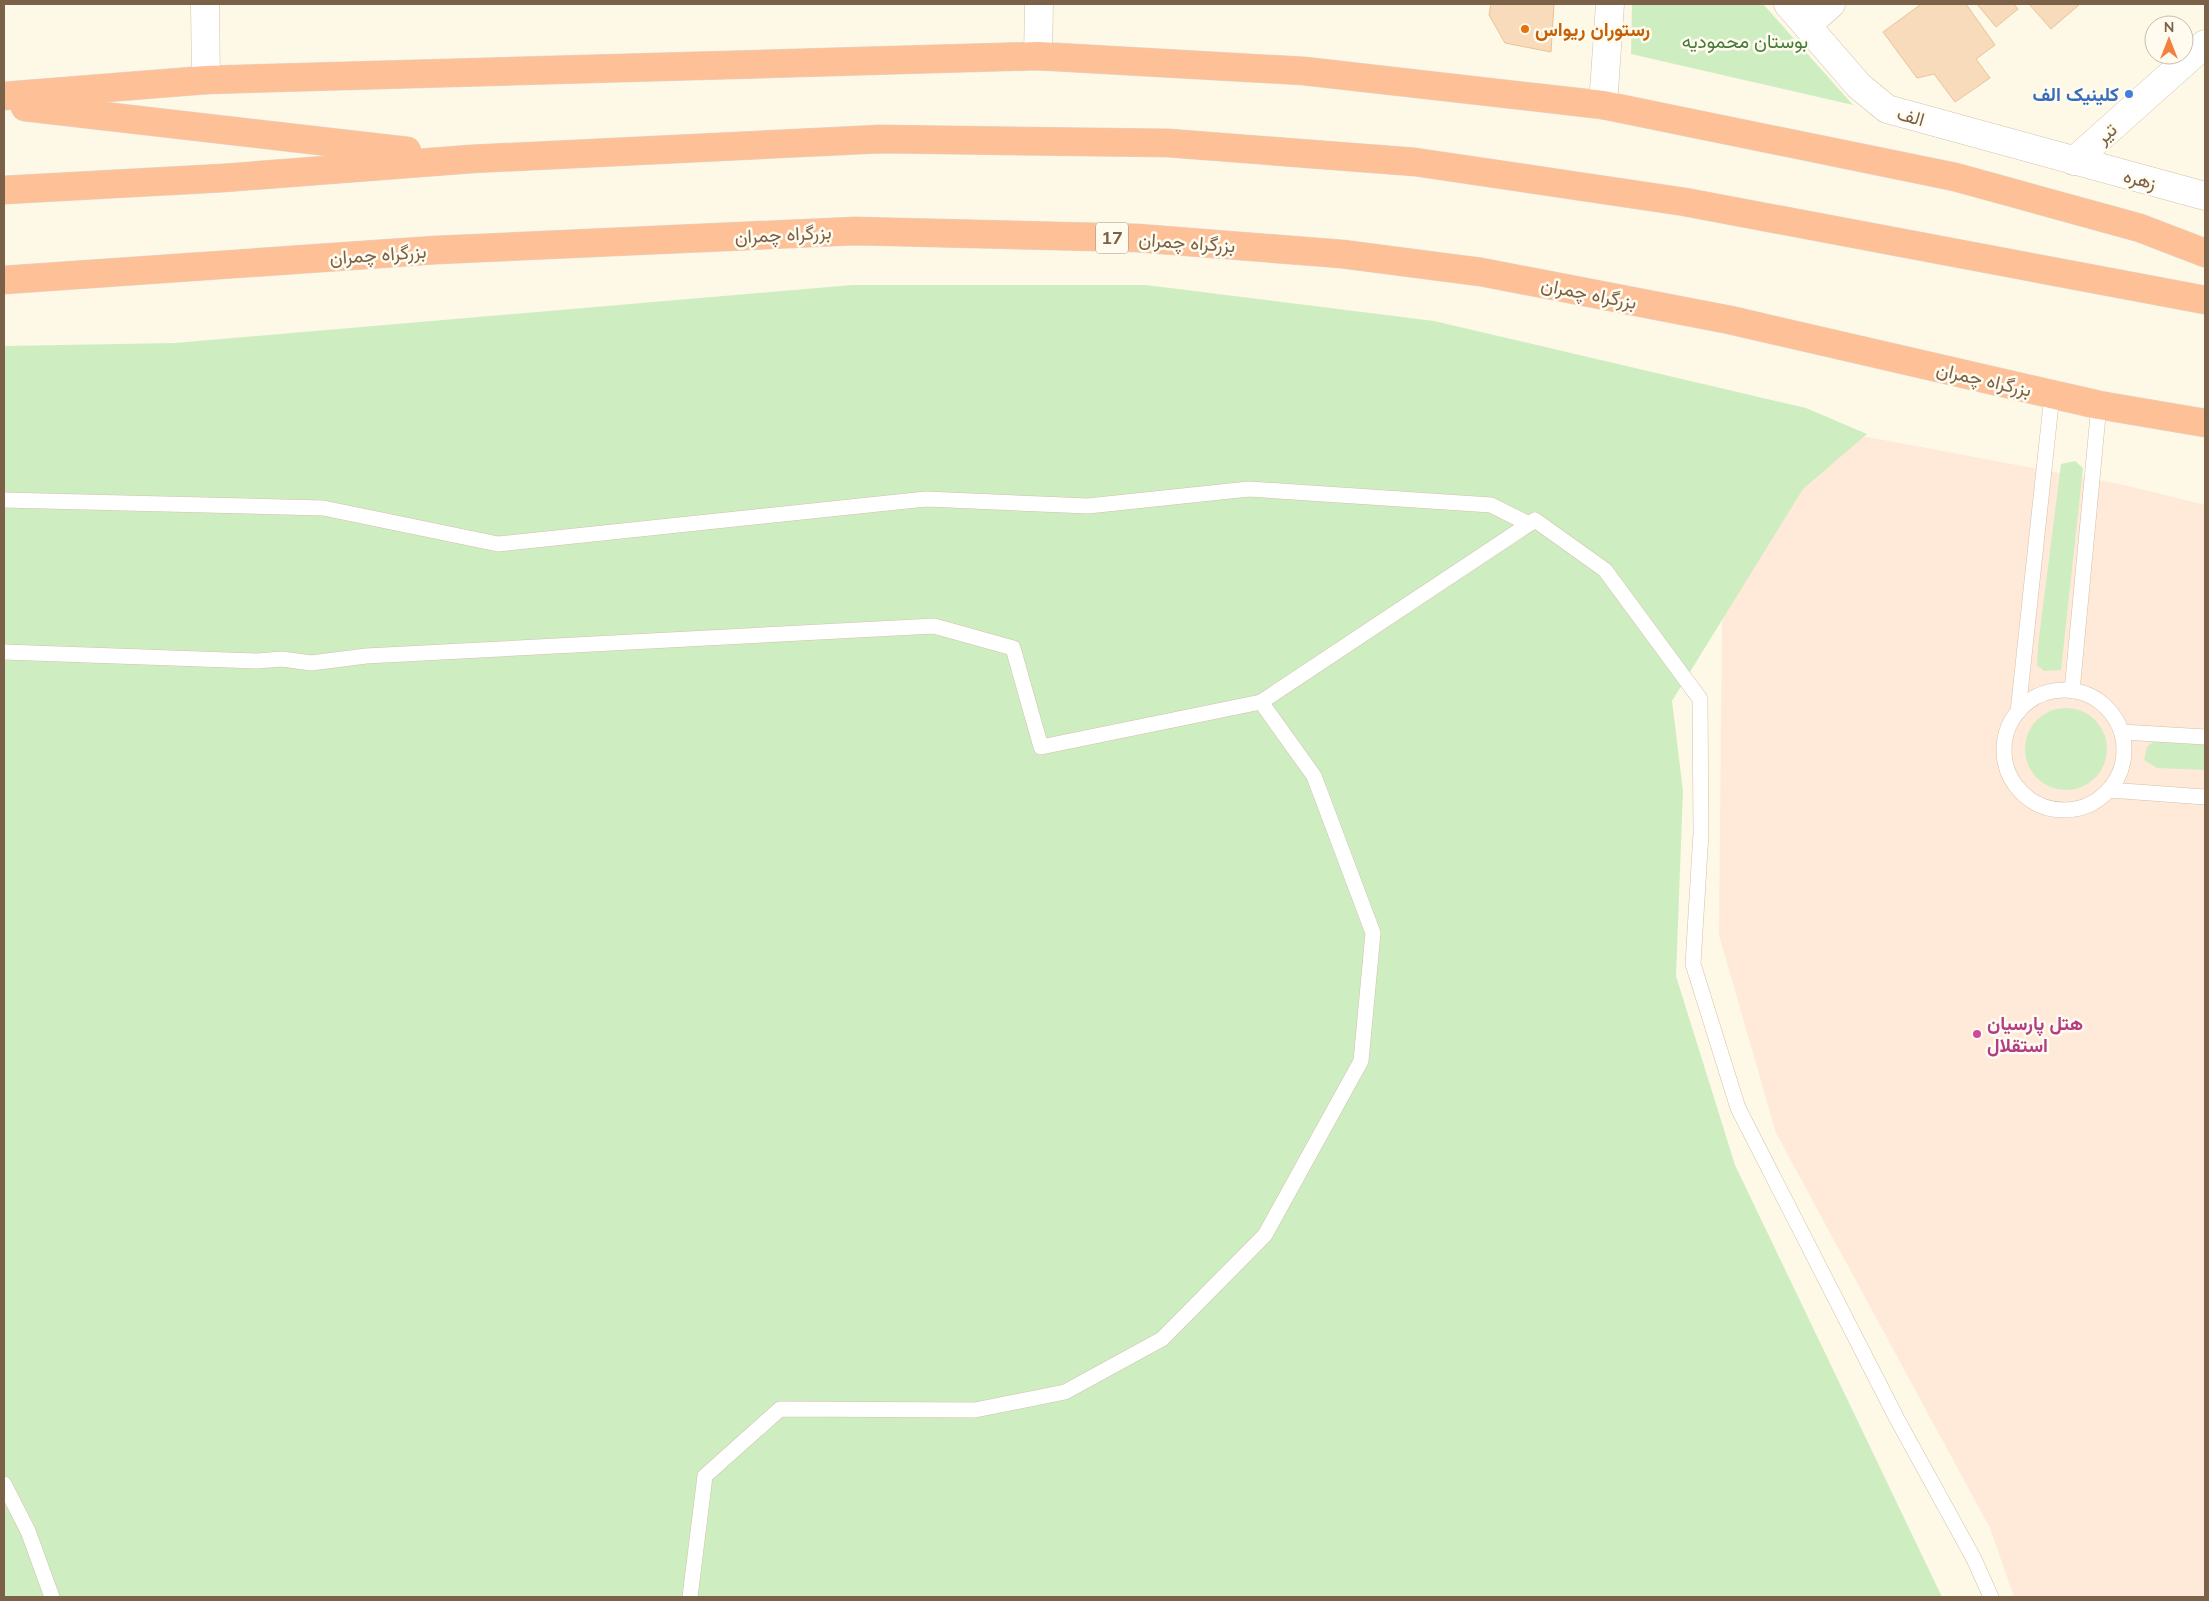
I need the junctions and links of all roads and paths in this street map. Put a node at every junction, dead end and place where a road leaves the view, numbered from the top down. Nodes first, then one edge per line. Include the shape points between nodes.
1 (206, 4) edge
2 (1039, 4) edge
3 (1610, 4) edge
4 (1788, 4) edge
5 (1831, 4) edge
6 (1807, 25) junction
7 (2205, 44) edge
8 (1038, 56) junction
9 (206, 80) junction
10 (4, 96) edge
11 (4, 105) edge
12 (1603, 105) junction
13 (471, 159) junction
14 (2074, 161) junction
15 (4, 190) edge
16 (2205, 196) edge
17 (2205, 253) edge
18 (4, 280) edge
19 (2205, 300) edge
20 (2052, 395) junction
21 (2100, 404) junction
22 (2205, 423) edge
23 (4, 500) edge
24 (1529, 524) junction
25 (4, 652) edge
26 (2072, 690) junction
27 (1261, 702) junction
28 (2018, 712) junction
29 (2122, 732) junction
30 (2205, 736) edge
31 (2109, 790) junction
32 (2205, 797) edge
33 (4, 1484) edge
34 (52, 1597) edge
35 (690, 1597) edge
36 (1991, 1597) edge

1 - 9 street
2 - 8 street
3 - 12 street
4 - 6 street, الف
5 - 6 street
6 - 14 street, الف via 1859,86 1887,109
7 - 14 street, تیر
8 - 9 highway
8 - 12 highway via 1304,71
9 - 10 highway
11 - 13 highway
12 - 17 highway via 1954,177 2140,228
13 - 15 highway via 223,178
13 - 19 highway via 881,140 1168,143 1395,161 1685,202
14 - 16 street, زهره
18 - 20 highway, بزرگراه چمران / 17 via 436,250 855,231 1137,238 1342,254 1481,272 1730,320
20 - 21 highway, بزرگراه چمران / 17
20 - 28 lane
21 - 22 highway, بزرگراه چمران / 17
21 - 26 lane
23 - 24 lane via 323,508 498,544 926,499 1088,506 1249,488 1492,505
24 - 27 lane
24 - 36 lane via 1535,520 1605,570 1700,699 1701,833 1693,964 1738,1108
25 - 27 lane via 257,662 282,659 311,663 366,656 934,626 1013,648 1041,747
26 - 28 lane via 2052,691 2033,699
26 - 29 lane via 2103,704
27 - 35 lane via 1314,776 1373,933 1361,1061 1265,1235 1162,1339 1065,1392 975,1410 780,1409 705,1476
28 - 31 lane via 2007,730 2004,750 2007,770 2017,788 2033,802 2053,809 2073,810 2093,803
29 - 30 lane
29 - 31 lane via 2124,752 2120,773
31 - 32 lane
33 - 34 lane via 28,1531

